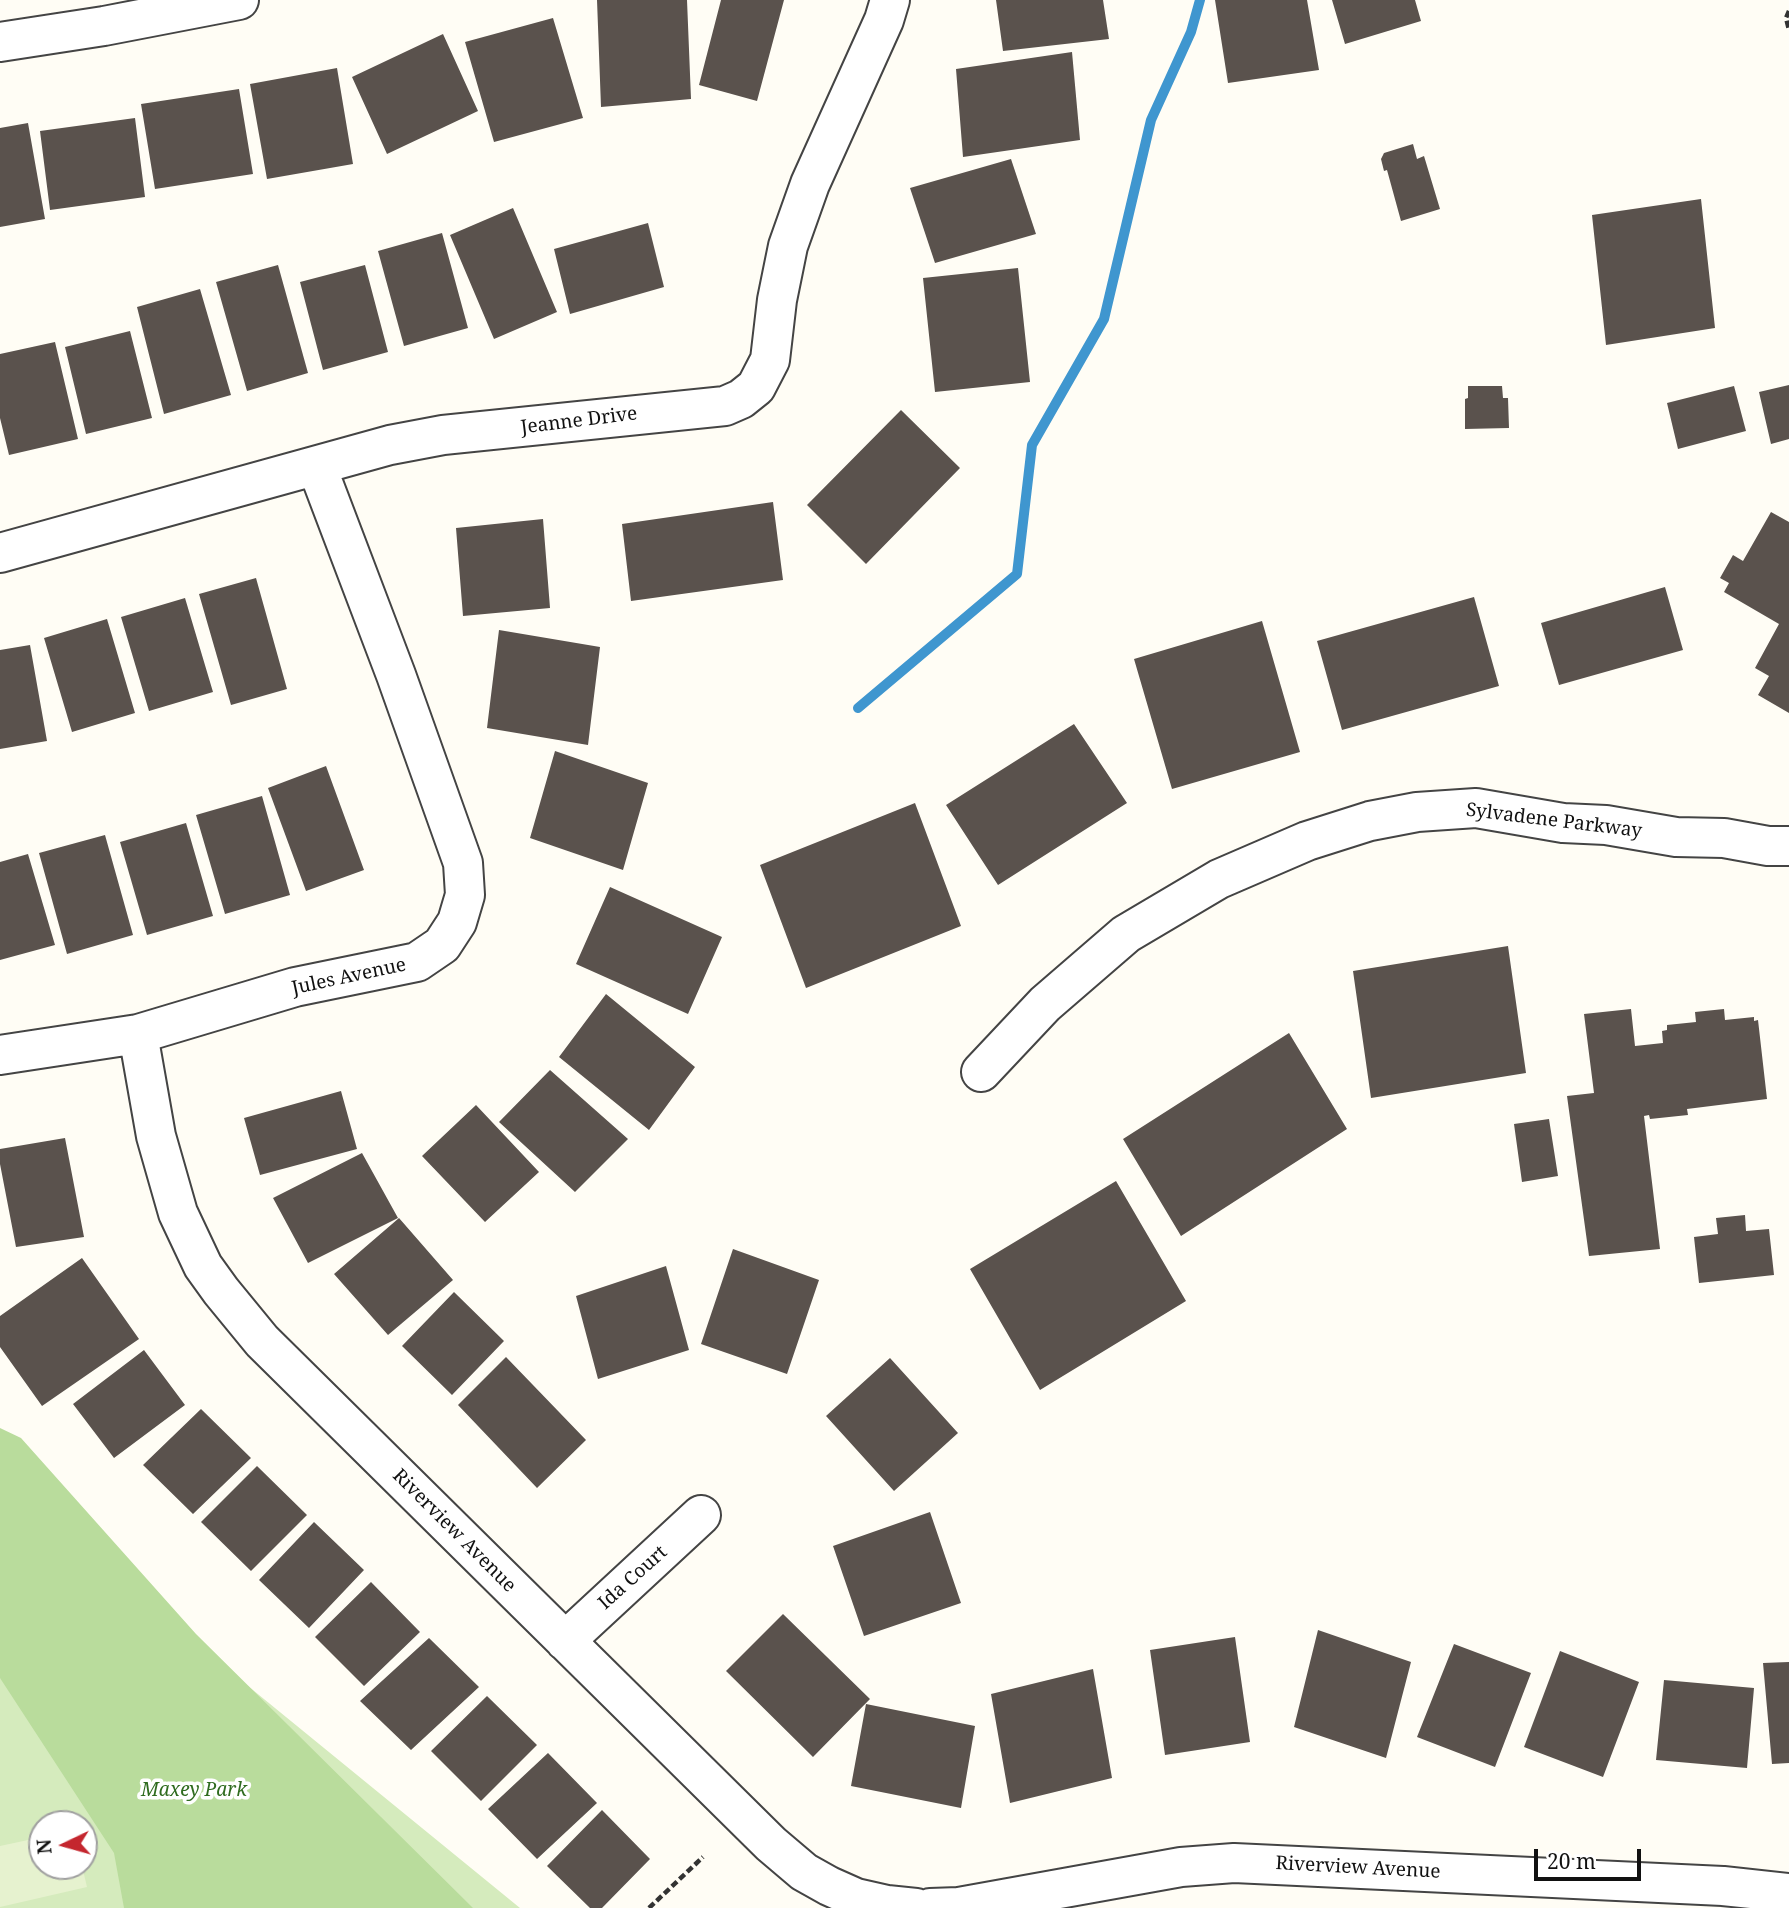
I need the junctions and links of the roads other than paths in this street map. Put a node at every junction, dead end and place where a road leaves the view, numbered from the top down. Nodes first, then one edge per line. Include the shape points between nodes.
1 (239, 0) edge
2 (890, 0) edge
3 (0, 42) edge
4 (317, 467) junction
5 (0, 553) edge
6 (1789, 846) edge
7 (138, 1034) junction
8 (0, 1055) edge
9 (981, 1072) dead end
10 (701, 1515) dead end
11 (565, 1641) junction
12 (1789, 1893) edge
13 (916, 1908) edge
14 (930, 1908) edge

1 - 3 street
2 - 4 street, Jeanne Drive via 810,184 789,246 770,359 756,387 725,406 443,435
4 - 5 street, Jeanne Drive
4 - 7 street, Jules Avenue via 463,863 466,895 457,922 442,944 416,962 295,987
6 - 9 street, Sylvadene Parkway via 1563,823 1476,807 1370,821 1307,841 1219,879 1126,934 1045,1004
7 - 8 street, Jules Avenue
7 - 11 street, Riverview Avenue via 166,1179 203,1266 262,1341
10 - 11 street, Ida Court
11 - 13 street, Riverview Avenue via 804,1872 856,1898
12 - 14 street, Riverview Avenue via 1234,1863 1181,1867 959,1907

